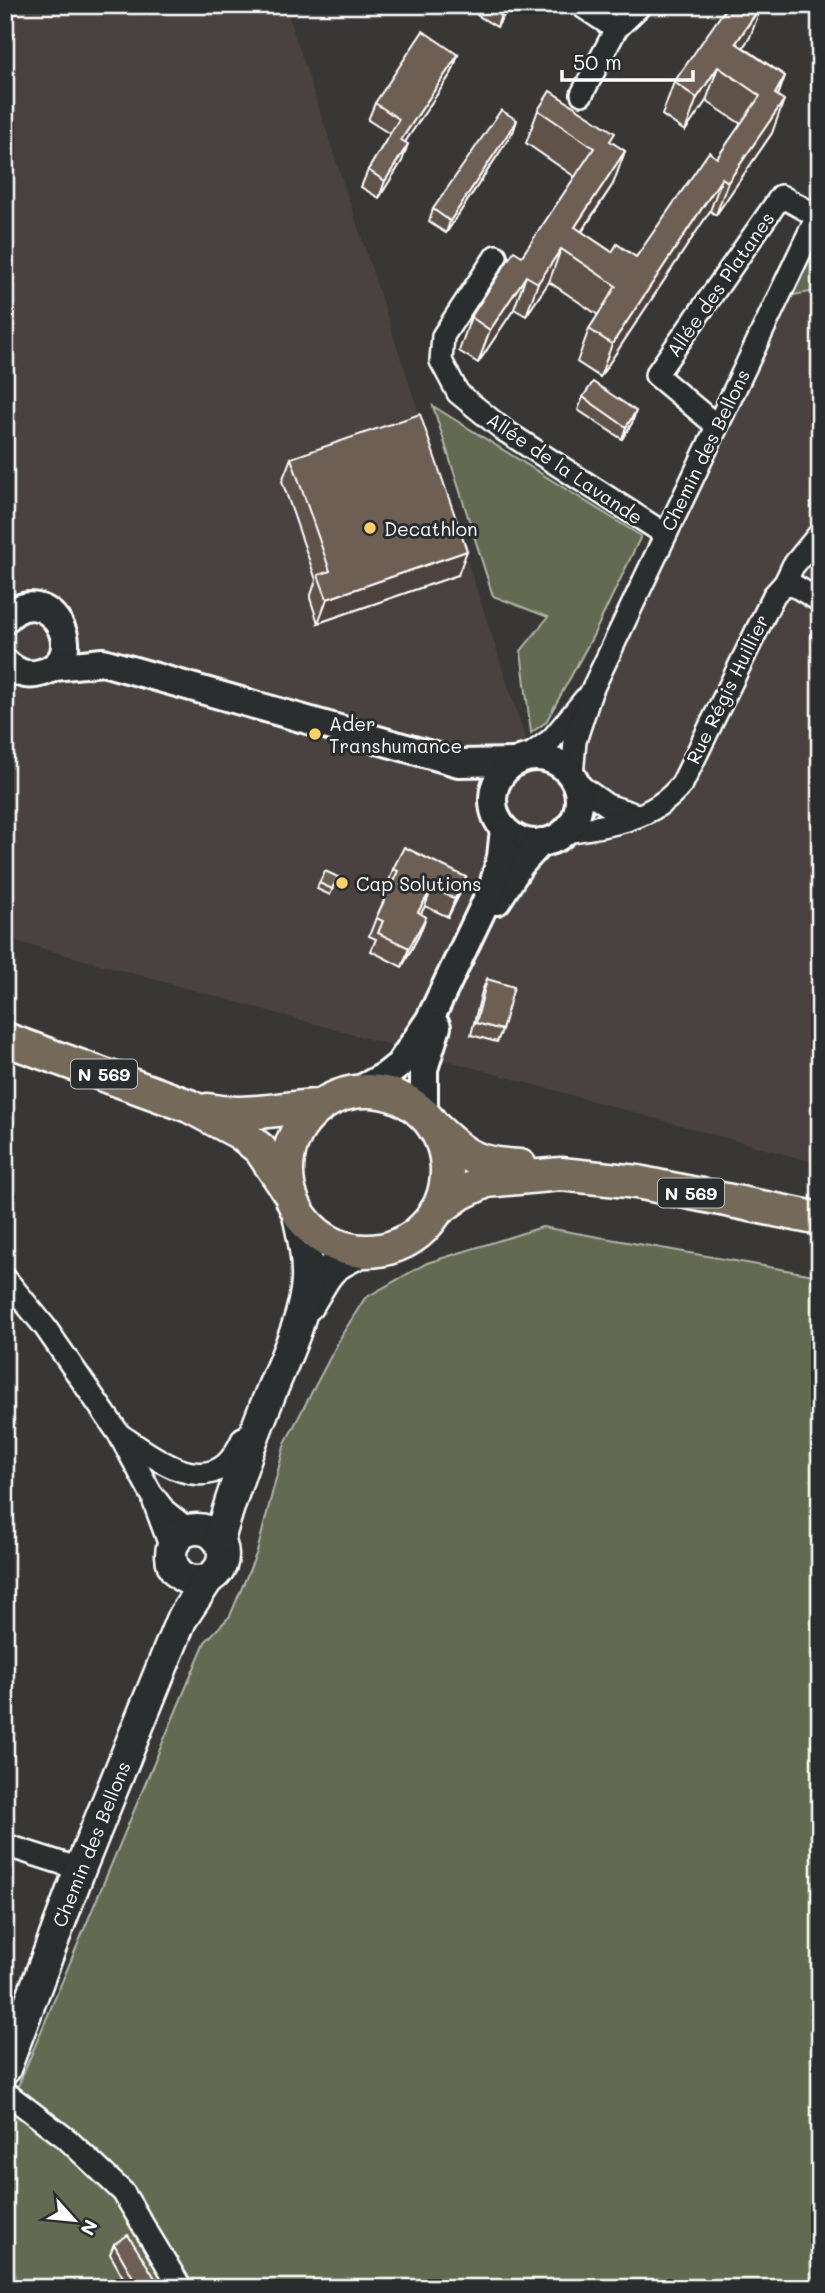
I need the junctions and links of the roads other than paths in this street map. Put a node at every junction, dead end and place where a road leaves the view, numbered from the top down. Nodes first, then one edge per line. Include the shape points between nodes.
1 (580, 5) edge
2 (642, 5) edge
3 (616, 29) junction
4 (582, 94) dead end
5 (818, 213) edge
6 (495, 256) dead end
7 (717, 426) junction
8 (820, 533) edge
9 (665, 534) junction
10 (785, 583) junction
11 (820, 601) edge
12 (5, 620) edge
13 (63, 628) junction
14 (5, 662) edge
15 (103, 662) junction
16 (54, 667) junction
17 (591, 692) junction
18 (521, 760) junction
19 (459, 763) junction
20 (574, 780) junction
21 (493, 799) junction
22 (637, 815) junction
23 (504, 829) junction
24 (553, 837) junction
25 (5, 1039) edge
26 (357, 1091) junction
27 (189, 1106) junction
28 (320, 1106) junction
29 (428, 1120) junction
30 (561, 1174) junction
31 (294, 1203) junction
32 (436, 1211) junction
33 (820, 1219) edge
34 (363, 1251) junction
35 (5, 1278) edge
36 (300, 1317) junction
37 (270, 1395) junction
38 (119, 1434) junction
39 (194, 1537) junction
40 (194, 1578) junction
41 (5, 1845) edge
42 (80, 1869) junction
43 (5, 2070) edge
44 (5, 2092) edge
45 (181, 2288) edge

1 - 3 street
2 - 3 street
3 - 4 street
5 - 7 street, Chemin des Bellons
5 - 7 street, Allée des Platanes via 781,196 656,376
6 - 9 street, Allée de la Lavande via 443,336 441,361 458,393 505,431
7 - 9 street, Chemin des Bellons
8 - 10 street, Rue Régis Huillier
9 - 17 street, Chemin des Bellons
10 - 11 street
10 - 22 street, Rue Régis Huillier via 766,609 682,784 661,806
12 - 13 street via 15,611 33,607 53,614
13 - 15 street
13 - 16 street via 64,649
14 - 16 street via 32,675
15 - 16 street
15 - 19 street
17 - 18 street, Chemin des Bellons via 552,739
17 - 20 street, Chemin des Bellons via 575,741
18 - 19 street
18 - 20 street via 548,759
18 - 21 street via 500,777
19 - 21 street
20 - 22 street via 607,805
20 - 24 street via 578,809 573,821
21 - 23 street
22 - 24 street, Rue Régis Huillier
23 - 24 street via 528,842
23 - 26 street via 492,889 430,1018 399,1065
24 - 29 street via 520,865 491,910 437,1025 424,1069
25 - 27 main road, N 569
26 - 28 main road
26 - 29 main road via 395,1096
27 - 28 main road, N 569 via 235,1114
27 - 31 main road, N 569 via 255,1144
28 - 31 main road via 306,1119 288,1155
29 - 30 main road, N 569 via 481,1162
29 - 32 main road via 443,1146 447,1168
30 - 32 main road, N 569 via 486,1181
30 - 33 main road, N 569 via 636,1182
31 - 34 main road via 318,1235
31 - 36 main road via 304,1240 307,1281
32 - 34 main road via 405,1241
34 - 36 main road via 328,1270
35 - 38 street
36 - 37 main road
37 - 38 street via 254,1414 227,1464 206,1475 169,1465
37 - 39 main road via 233,1491
38 - 39 street via 151,1493
39 - 40 main road via 172,1564
39 - 40 main road, Chemin des Bellons via 222,1549 221,1566
40 - 42 main road, Chemin des Bellons
41 - 42 street
42 - 43 main road, Chemin des Bellons
44 - 45 street via 67,2139 123,2192

